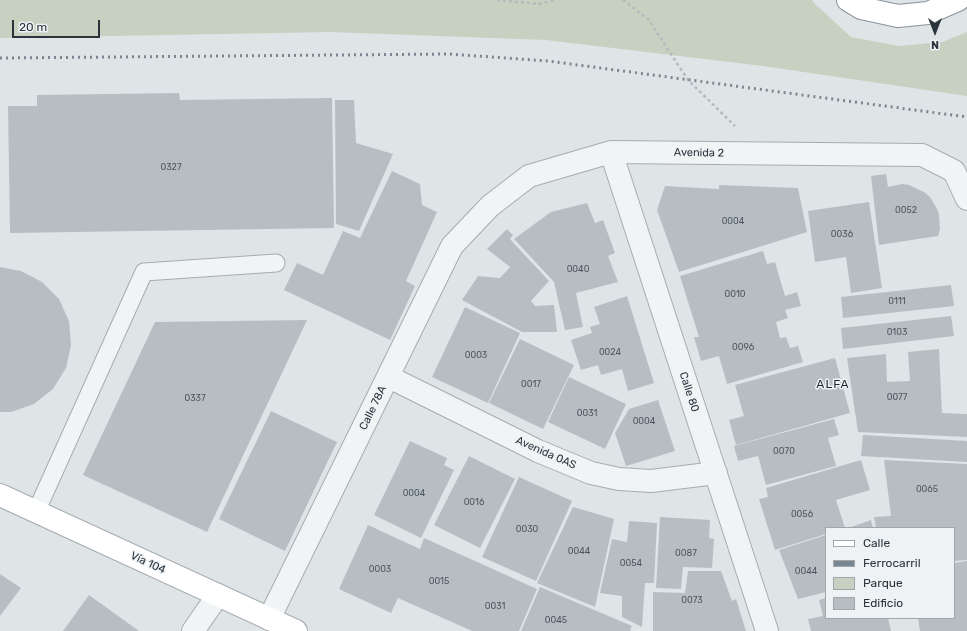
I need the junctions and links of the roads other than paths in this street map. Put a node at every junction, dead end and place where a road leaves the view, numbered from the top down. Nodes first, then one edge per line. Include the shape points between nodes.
1 (848, 0) edge
2 (958, 0) edge
3 (611, 152) junction
4 (967, 199) edge
5 (490, 206) joint
6 (276, 263) dead end
7 (389, 377) junction
8 (716, 473) junction
9 (0, 495) edge
10 (36, 512) junction
11 (218, 595) junction
12 (269, 619) junction
13 (193, 631) edge
14 (296, 631) edge
15 (767, 631) edge

1 - 2 main road via 861,8 898,16 928,13
3 - 4 street, Avenida 2 via 922,154 954,171
3 - 5 street, Avenida 2 via 529,176
3 - 8 street, Calle 80
5 - 7 street, Calle 78A via 452,246
6 - 10 lane via 144,272
7 - 8 street, Avenida 0AS via 538,451 591,473 619,480 652,481
7 - 12 street, Calle 78A
8 - 15 street, Calle 80
9 - 10 main road, Vía 104
10 - 11 main road, Vía 104
11 - 12 main road, Vía 104
11 - 13 street
12 - 14 main road, Vía 104

